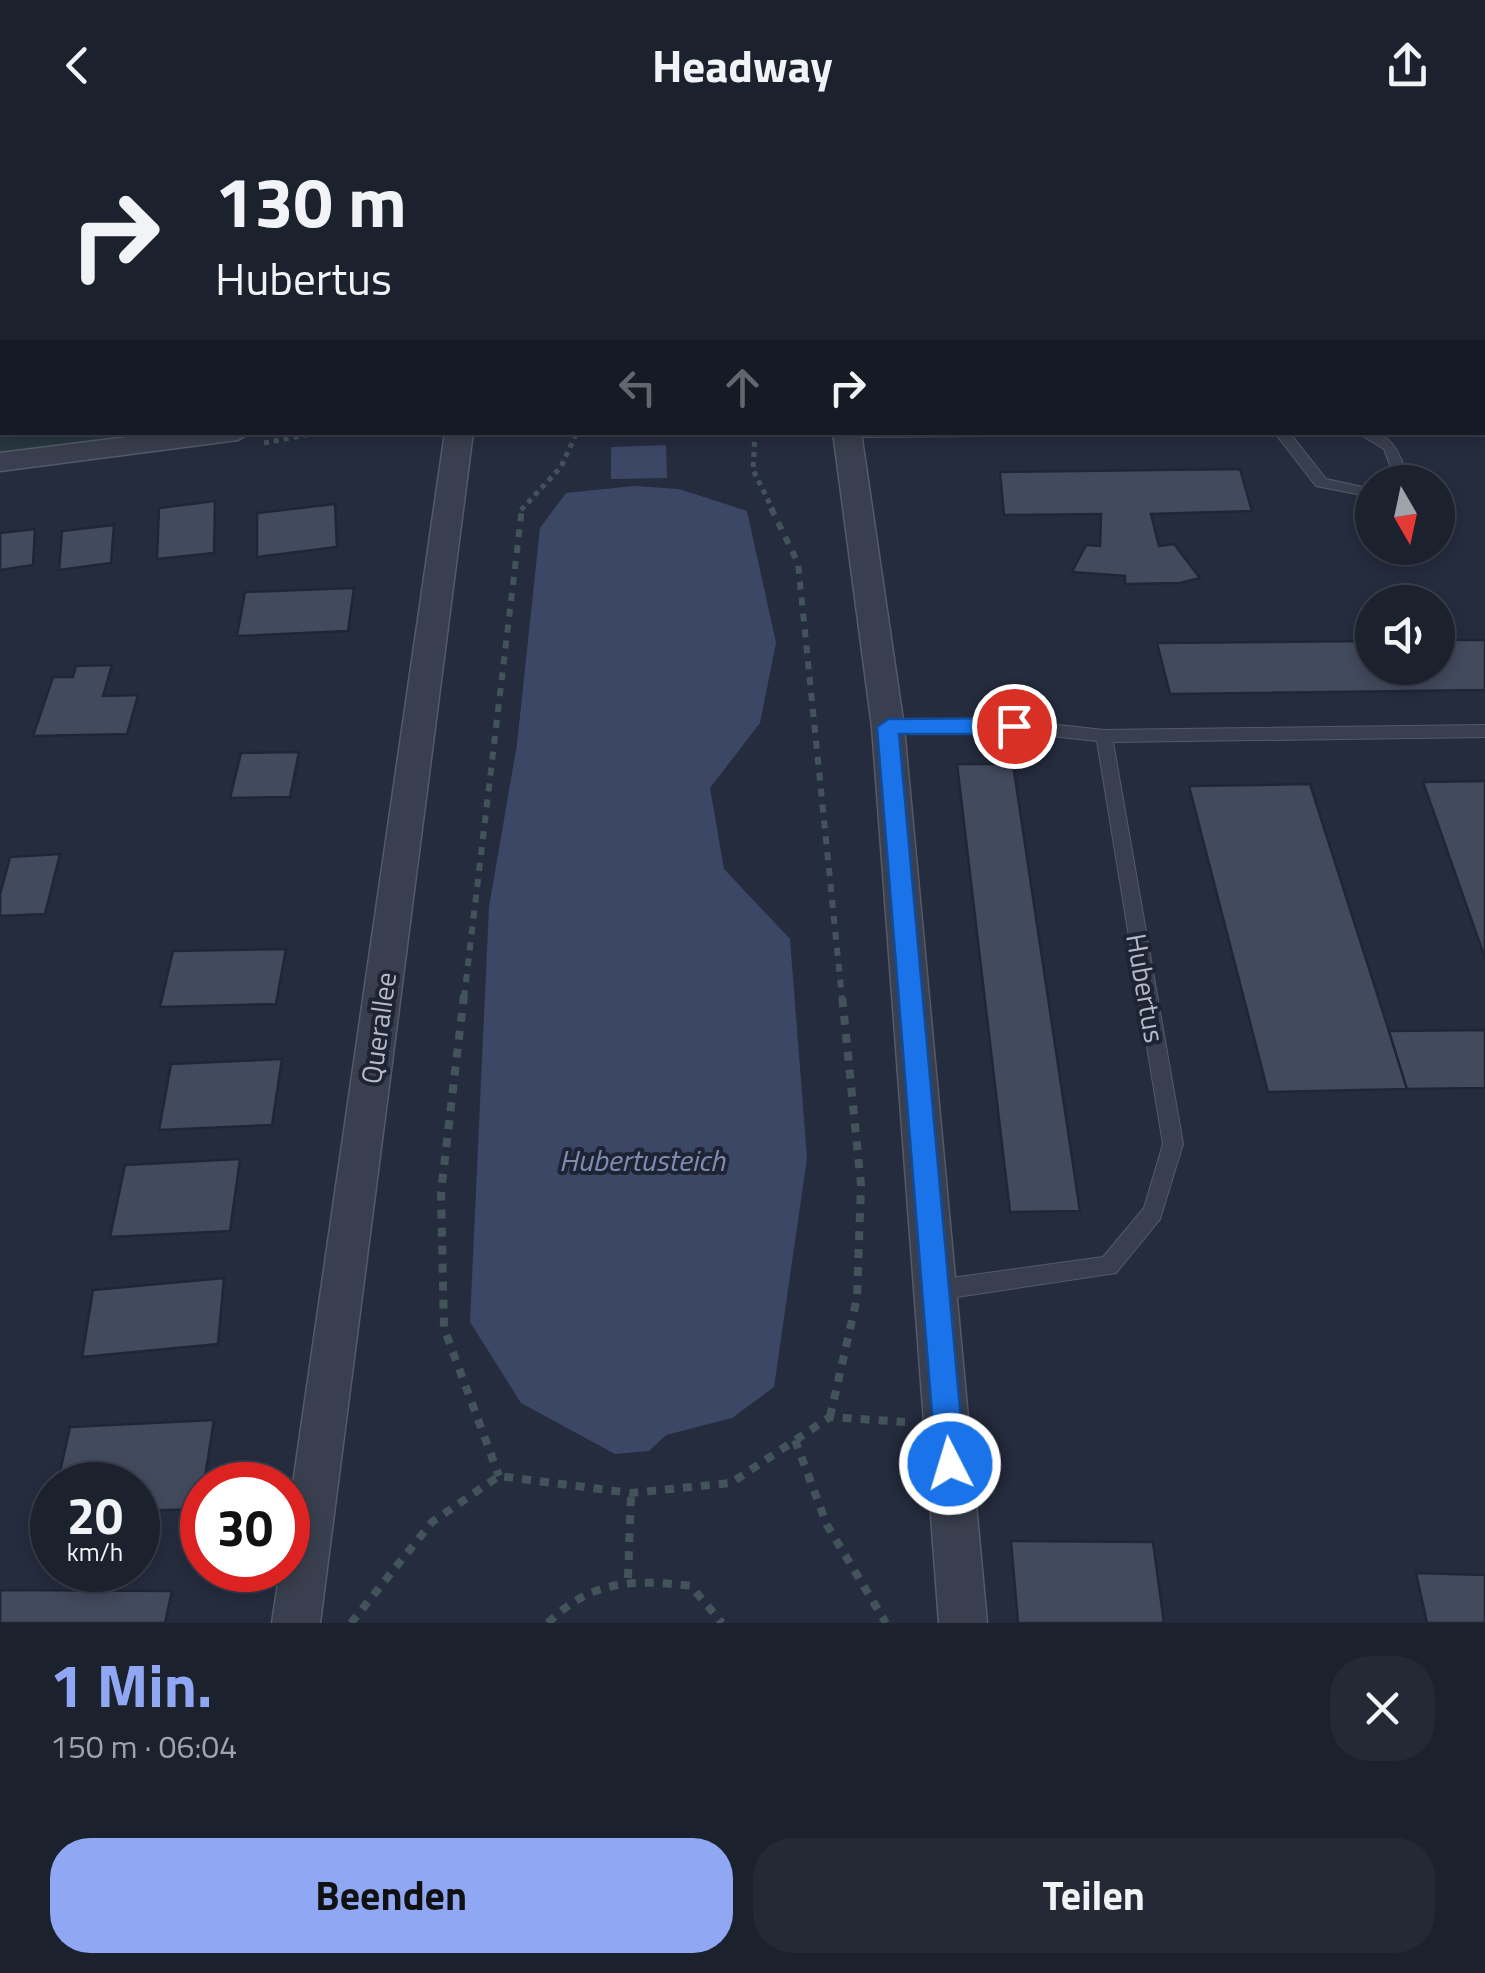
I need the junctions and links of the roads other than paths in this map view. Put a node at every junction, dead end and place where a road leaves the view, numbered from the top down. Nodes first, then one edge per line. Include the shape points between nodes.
1 (214, 435) edge
2 (459, 435) edge
3 (847, 435) edge
4 (1283, 435) edge
5 (1368, 435) edge
6 (0, 462) edge
7 (1397, 465) edge
8 (1355, 490) edge
9 (888, 727) junction
10 (1485, 731) edge
11 (1104, 736) junction
12 (937, 1290) junction
13 (296, 1623) edge
14 (963, 1623) edge

1 - 6 street
2 - 13 street, Querallee
3 - 9 street
4 - 8 lane via 1321,483
5 - 7 lane via 1390,447
9 - 11 lane via 1014,726
9 - 12 street
10 - 11 lane
11 - 12 lane, Hubertus via 1173,1144 1153,1213 1109,1266
12 - 14 street

